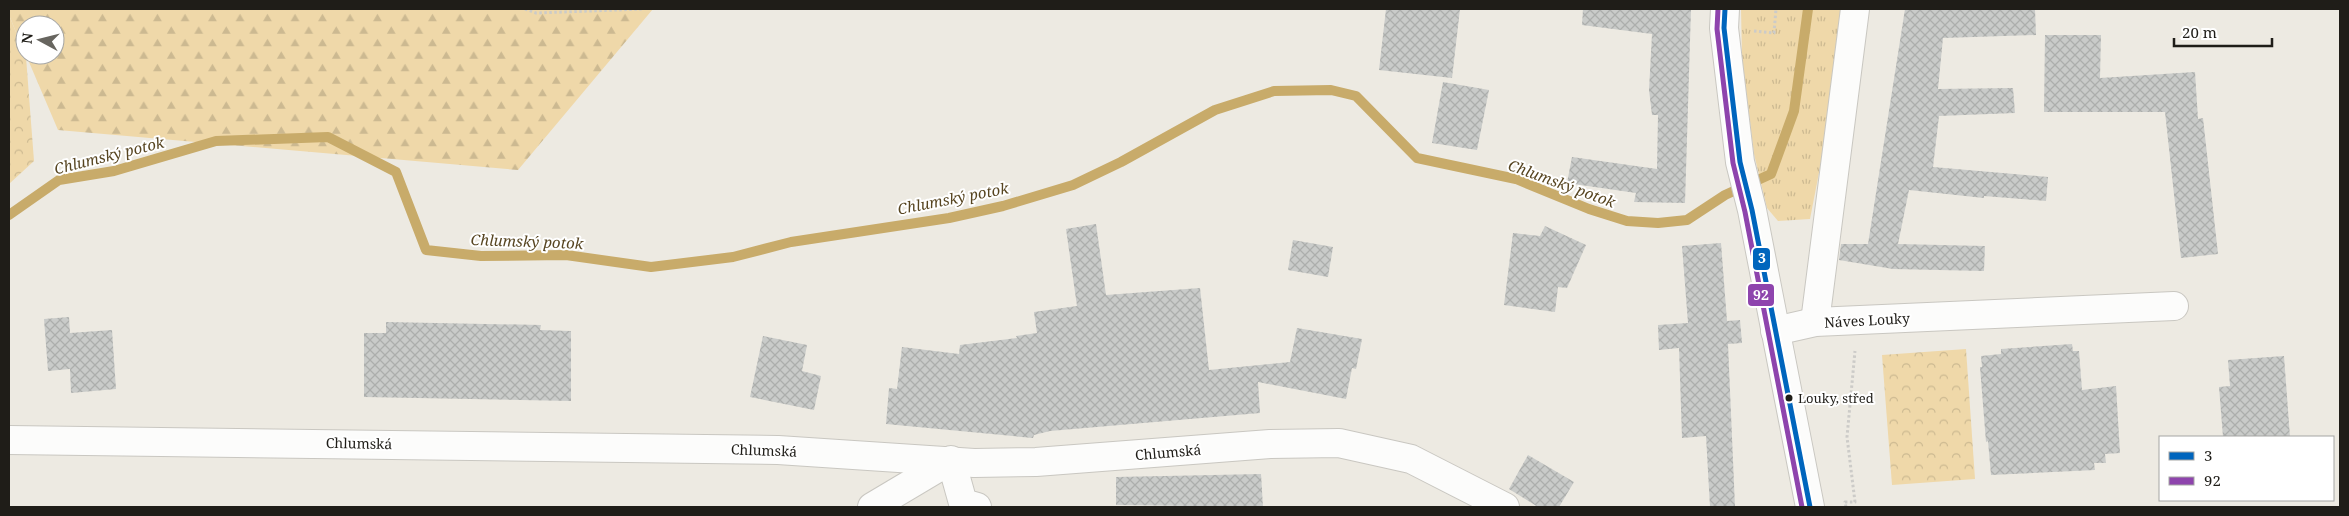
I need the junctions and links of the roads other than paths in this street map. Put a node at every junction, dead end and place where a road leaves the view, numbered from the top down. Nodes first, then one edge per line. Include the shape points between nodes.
1 (1725, 9) edge
2 (1855, 9) edge
3 (2174, 306) dead end
4 (1816, 322) junction
5 (1775, 331) junction
6 (9, 440) edge
7 (951, 460) junction
8 (872, 507) edge
9 (977, 507) edge
10 (1505, 507) edge
11 (1810, 507) edge

1 - 5 street via 1724,28 1740,162
2 - 4 street, Náves Louky
3 - 4 street, Náves Louky
4 - 5 street
5 - 11 street
6 - 7 street, Chlumská via 742,449
7 - 8 street
7 - 9 street via 963,503
7 - 10 street, Chlumská via 1036,462 1270,444 1339,443 1411,460

